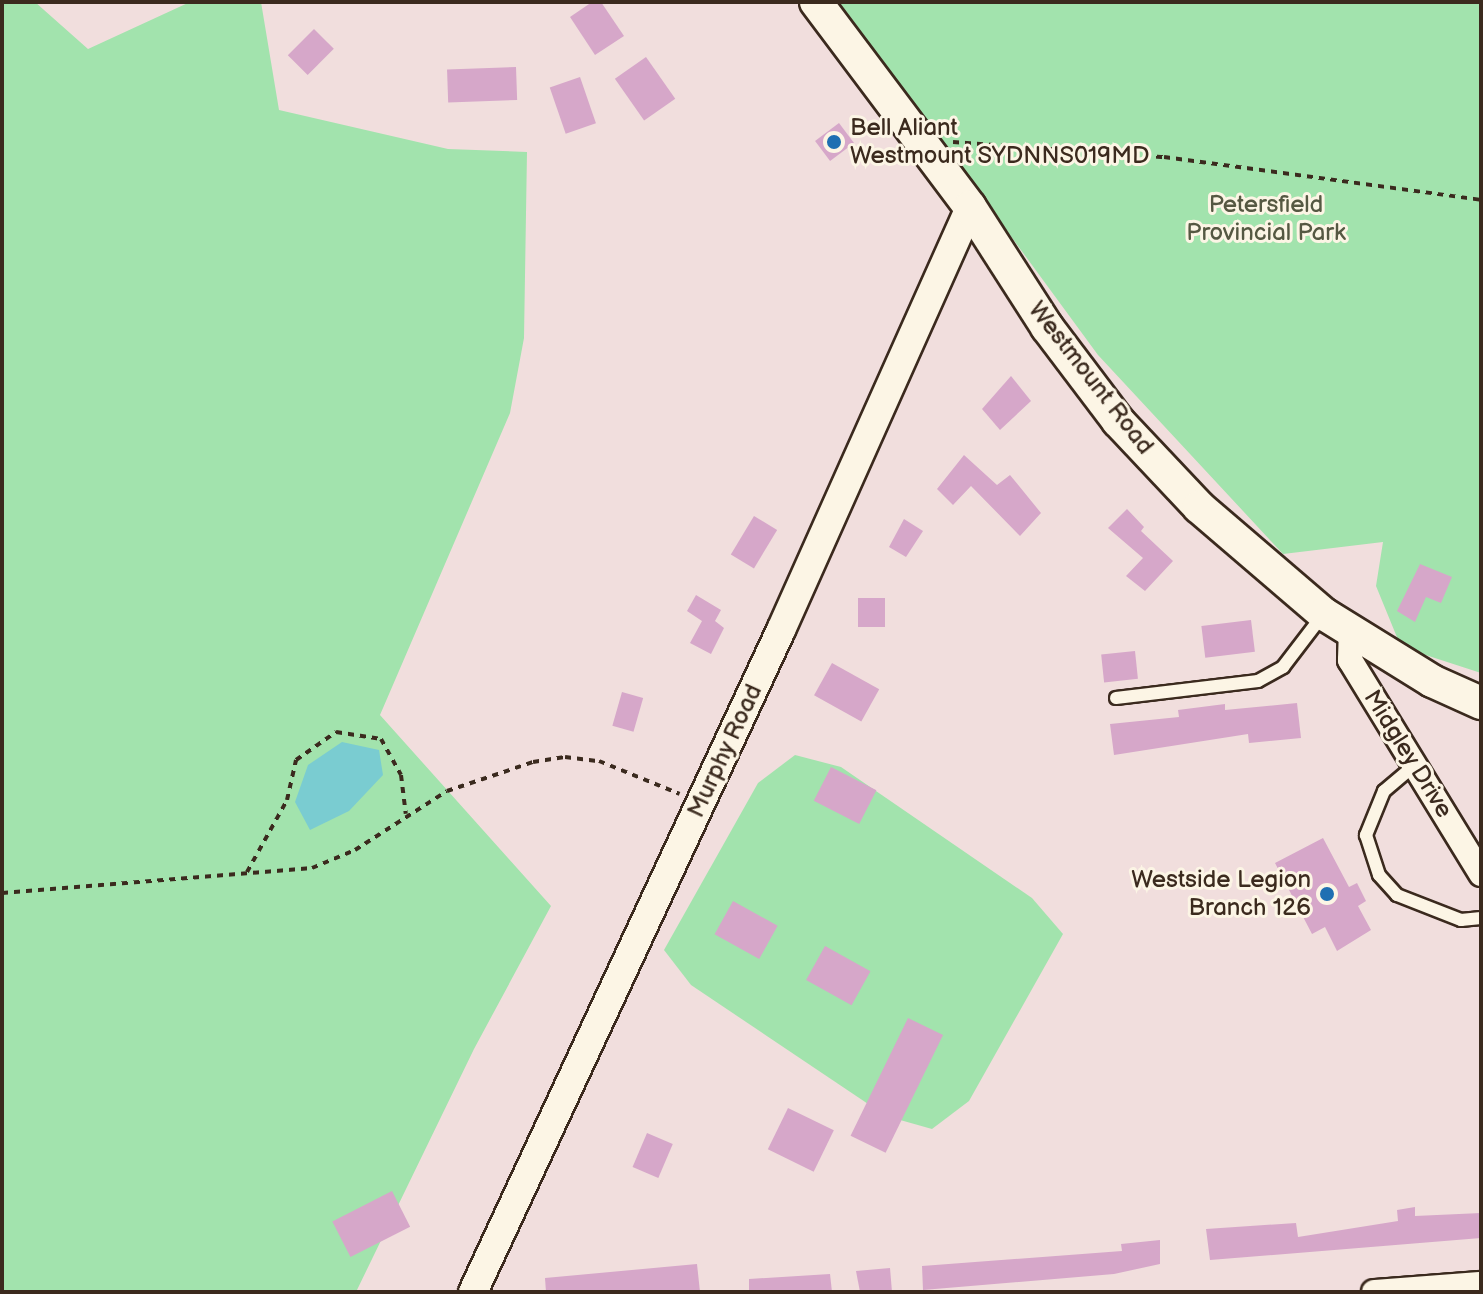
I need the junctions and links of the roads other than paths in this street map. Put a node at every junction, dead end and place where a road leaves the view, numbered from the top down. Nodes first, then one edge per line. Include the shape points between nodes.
1 (816, 2) edge
2 (970, 207) junction
3 (1337, 622) junction
4 (1116, 698) dead end
5 (1481, 703) edge
6 (1416, 764) junction
7 (1481, 874) edge
8 (1481, 918) edge
9 (1481, 1284) edge
10 (473, 1292) edge
11 (1374, 1292) edge

1 - 2 main road, Westmount Road
2 - 3 main road, Westmount Road via 1047,327 1118,421 1199,507
2 - 10 street, Murphy Road
3 - 4 lane via 1258,681
3 - 5 main road, Westmount Road via 1432,681
3 - 6 street, Midgley Drive via 1350,660
6 - 7 street, Midgley Drive
6 - 8 lane via 1384,791 1366,835 1379,875 1397,895 1461,920
9 - 11 street

